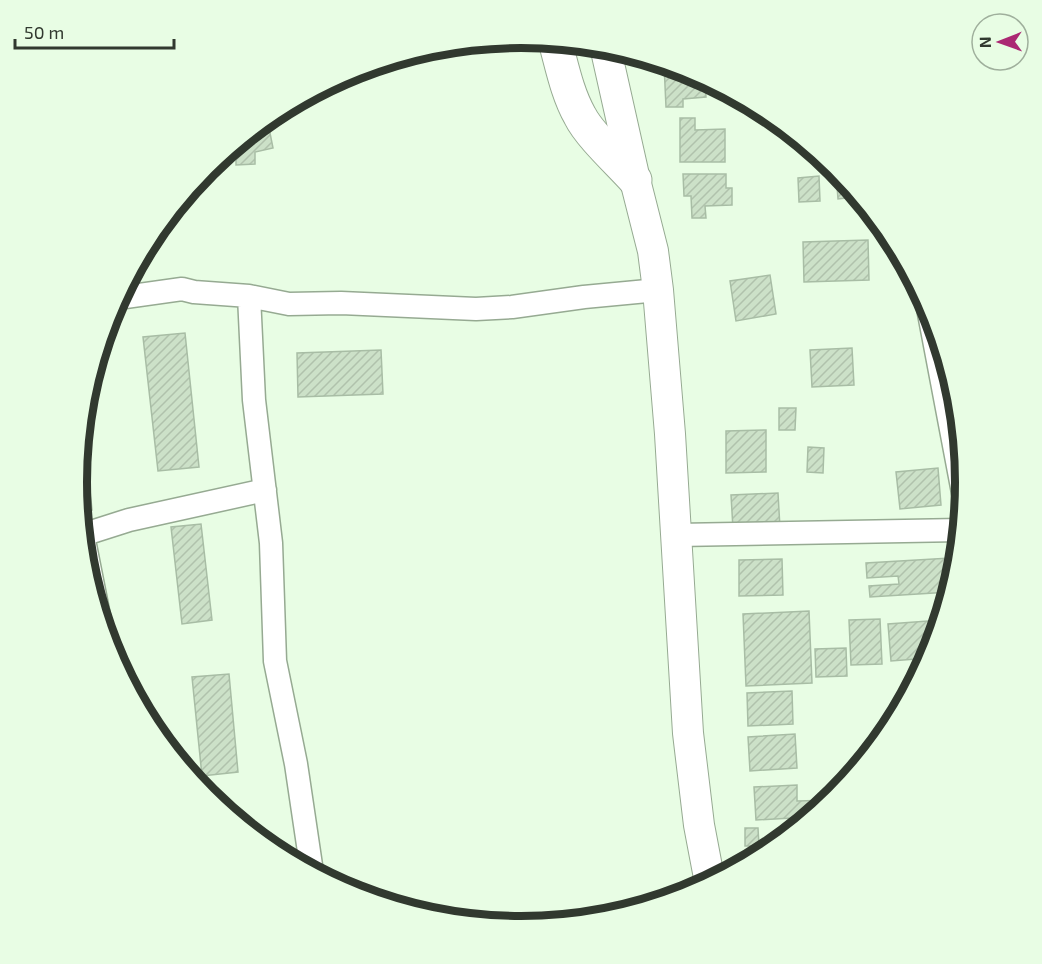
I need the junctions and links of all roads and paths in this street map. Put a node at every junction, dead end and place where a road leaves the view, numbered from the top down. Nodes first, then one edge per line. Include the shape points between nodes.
1 (558, 50) edge
2 (607, 56) edge
3 (635, 180) junction
4 (658, 290) junction
5 (129, 296) edge
6 (249, 296) junction
7 (939, 367) edge
8 (952, 435) edge
9 (265, 490) junction
10 (952, 530) edge
11 (90, 533) edge
12 (677, 535) junction
13 (310, 861) edge
14 (708, 873) edge

1 - 3 highway via 581,118
2 - 3 main road
3 - 4 main road via 653,250
4 - 6 street via 477,309 289,304
4 - 12 main road
5 - 6 street via 182,289
6 - 9 street via 254,400
7 - 8 street
9 - 11 street via 129,520
9 - 13 street via 275,661
10 - 12 street
12 - 14 main road via 687,733

